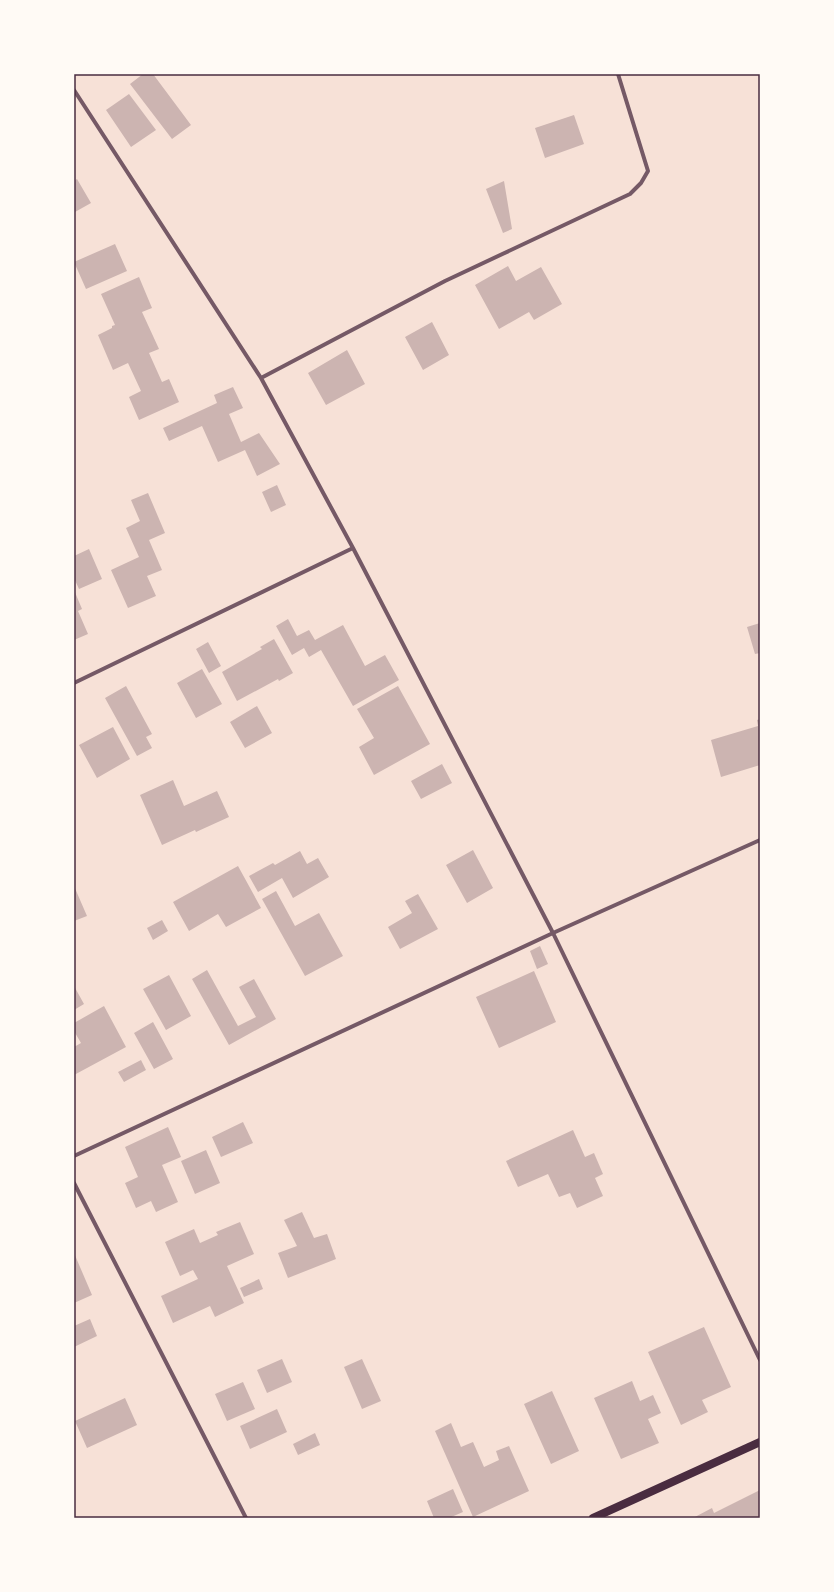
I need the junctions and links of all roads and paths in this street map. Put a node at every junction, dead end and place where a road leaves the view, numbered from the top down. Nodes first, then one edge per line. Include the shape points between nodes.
1 (618, 74) edge
2 (74, 90) edge
3 (261, 378) junction
4 (353, 548) junction
5 (74, 683) edge
6 (760, 840) edge
7 (553, 933) junction
8 (74, 1156) edge
9 (74, 1183) edge
10 (760, 1360) edge
11 (760, 1442) edge
12 (246, 1518) edge
13 (593, 1518) edge

1 - 3 street via 648,171 630,194 445,281
2 - 3 street
3 - 4 street
4 - 5 street
4 - 7 street
6 - 7 street
7 - 8 street
7 - 10 street
9 - 12 street
11 - 13 main road

